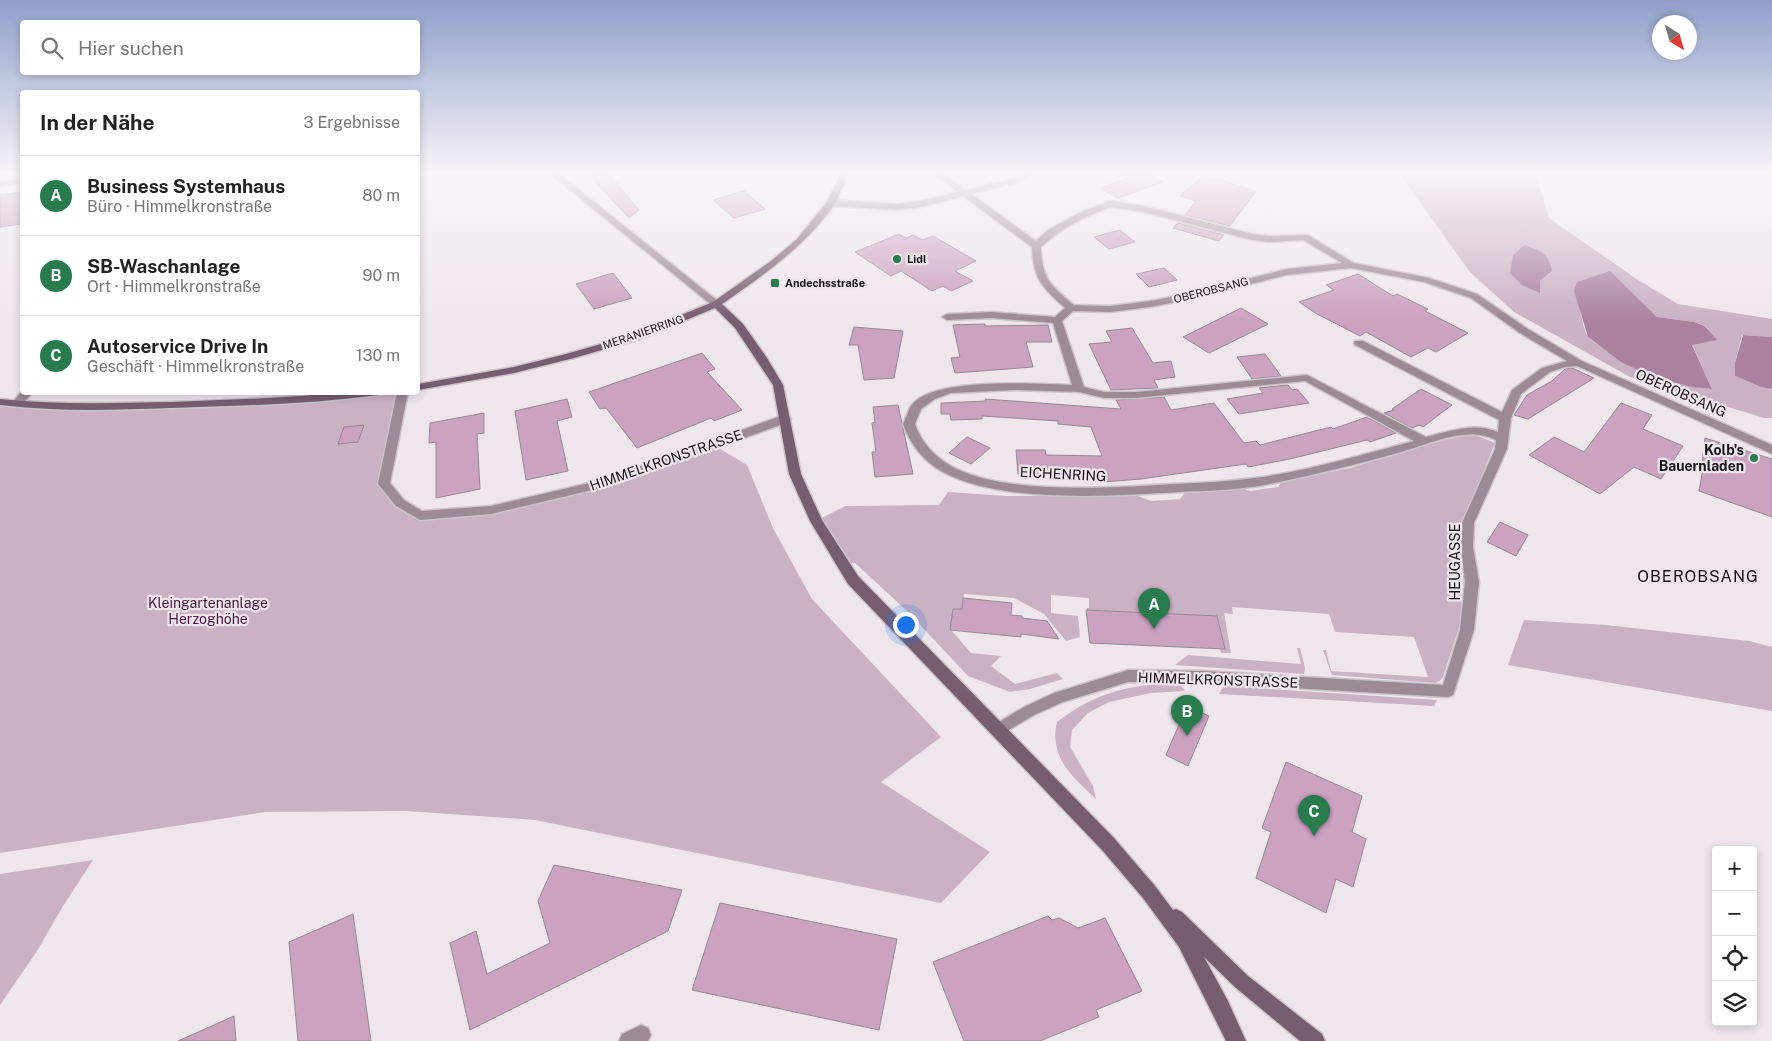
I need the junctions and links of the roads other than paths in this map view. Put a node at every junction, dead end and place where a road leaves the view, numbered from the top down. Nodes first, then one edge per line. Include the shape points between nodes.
1 (613, 222) edge
2 (815, 222) edge
3 (1003, 222) edge
4 (1070, 222) edge
5 (1193, 222) edge
6 (1036, 246) junction
7 (1351, 265) junction
8 (716, 304) junction
9 (1071, 308) junction
10 (947, 317) dead end
11 (1058, 320) junction
12 (1359, 343) dead end
13 (1578, 364) junction
14 (420, 387) edge
15 (1079, 389) junction
16 (25, 395) edge
17 (356, 395) edge
18 (402, 395) edge
19 (0, 402) edge
20 (17, 404) junction
21 (1505, 418) junction
22 (785, 419) junction
23 (1503, 438) junction
24 (1422, 440) junction
25 (1772, 450) edge
26 (1448, 691) joint
27 (999, 730) junction
28 (1149, 892) junction
29 (1236, 1041) edge
30 (1315, 1041) edge

1 - 8 street
2 - 8 street, MERANIERRING via 800,241 774,263
3 - 6 street
4 - 6 street, OBEROBSANG via 1051,232
5 - 7 street, OBEROBSANG via 1252,237 1305,237
6 - 9 street via 1037,266 1042,279
7 - 9 street, OBEROBSANG via 1287,272 1150,304 1110,309
7 - 13 street, OBEROBSANG via 1426,280 1474,296
8 - 14 street, MERANIERRING via 636,337 570,356 514,370
8 - 22 street via 739,326 762,358 778,385
9 - 11 street
10 - 11 street via 992,315
11 - 15 street
12 - 21 street
13 - 21 street via 1564,364 1546,370 1516,392
13 - 25 street, OBEROBSANG
15 - 24 street, EICHENRING via 1104,395 1136,395 1307,378
15 - 24 street, EICHENRING via 949,390 916,408 909,424 914,439 931,458 947,469 994,485 1062,491 1154,490 1263,481 1346,463
16 - 20 street
17 - 20 street via 236,403 64,407
18 - 22 street, HIMMELKRONSTRASSE via 384,484 400,503 420,516 492,510 605,483
19 - 20 street
21 - 23 street
22 - 27 street via 795,474 816,521 853,580
23 - 24 street, EICHENRING via 1486,431 1463,431
23 - 26 street, HEUGASSE via 1468,523 1467,547 1472,582 1468,620
26 - 27 street, HIMMELKRONSTRASSE via 1204,677 1128,676 1059,697
27 - 28 street via 1108,844
28 - 29 street via 1185,941
28 - 30 street via 1242,982

